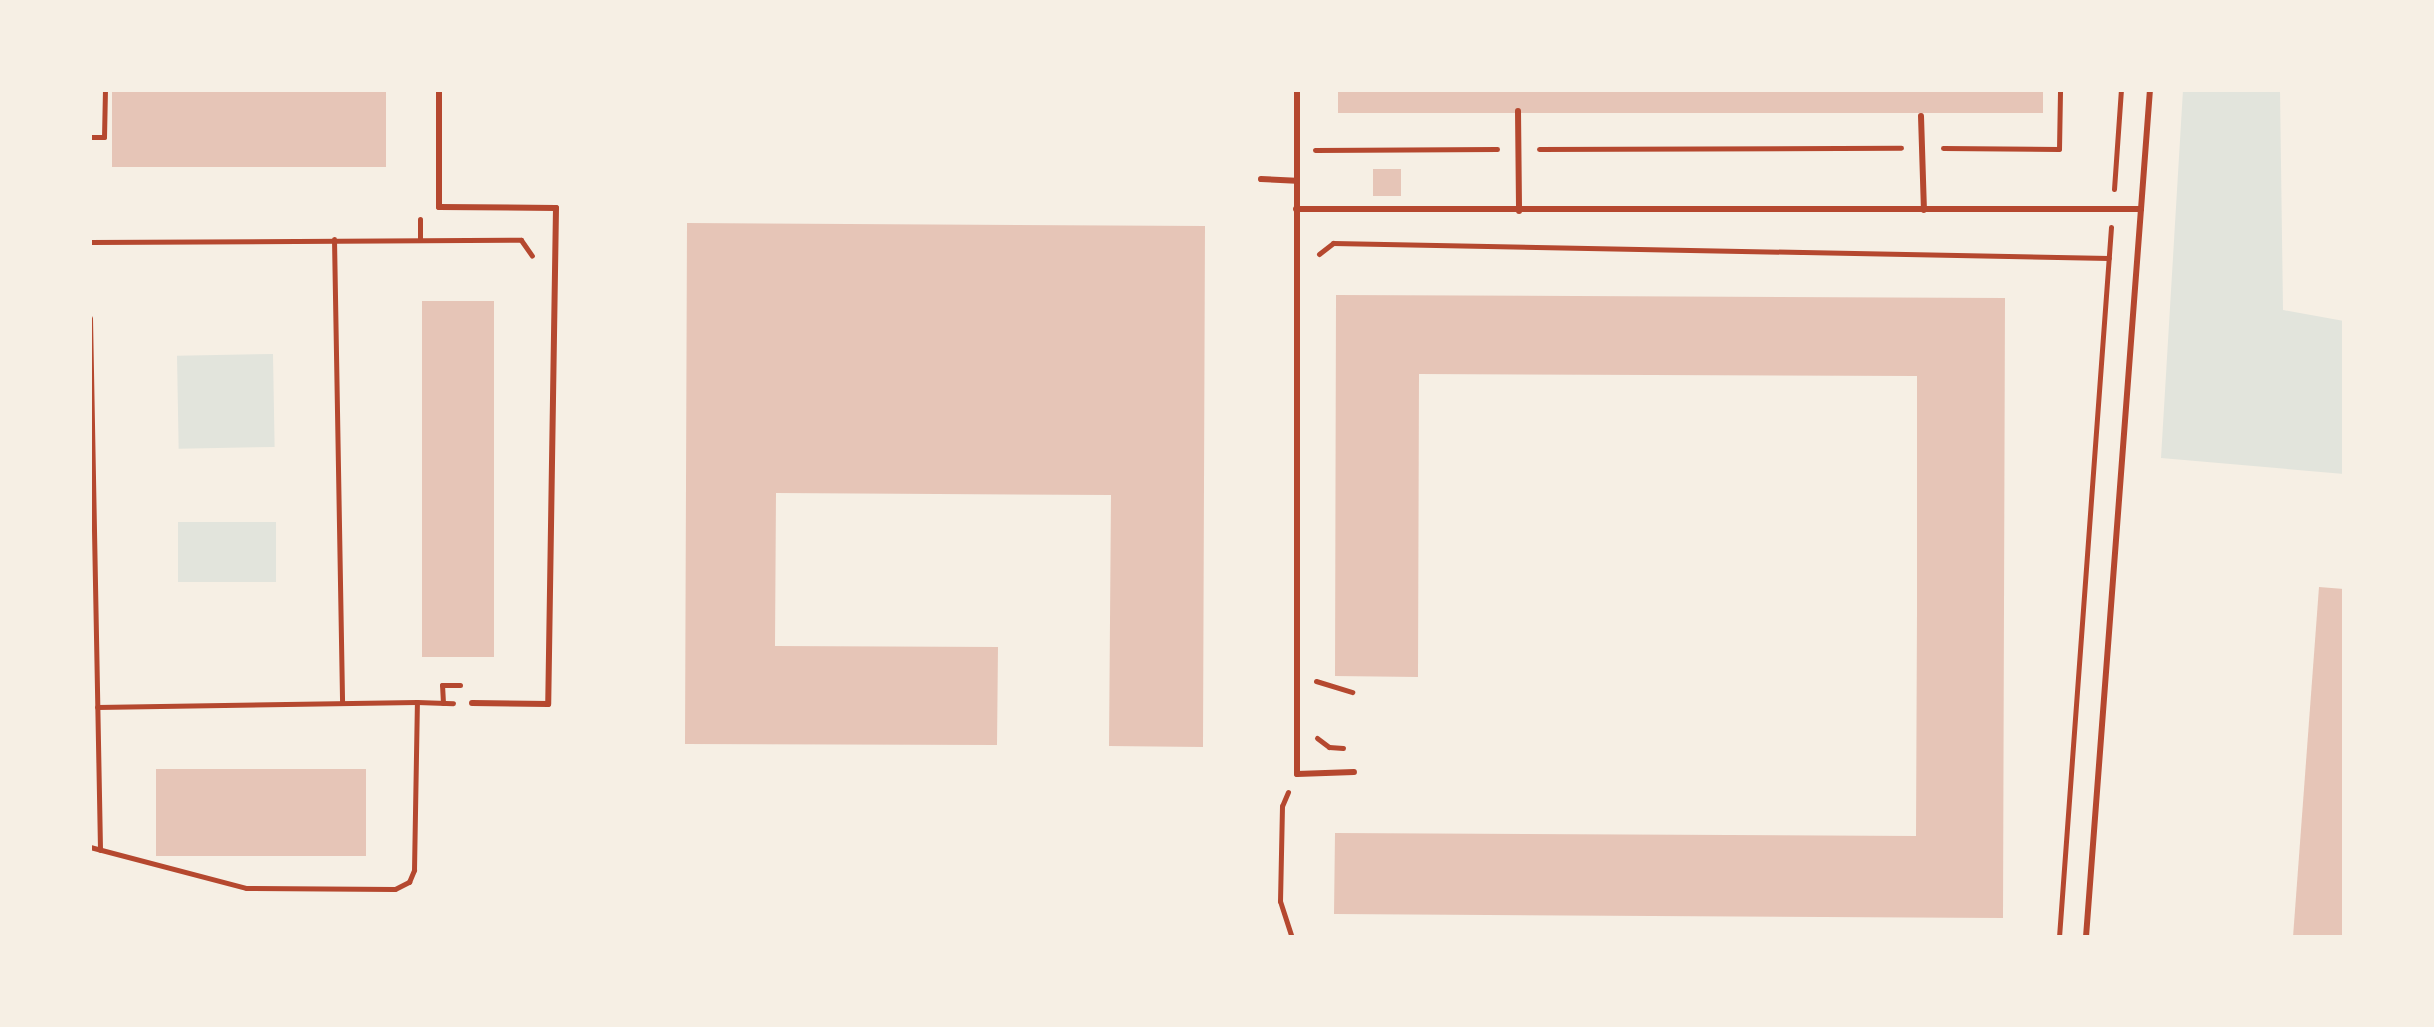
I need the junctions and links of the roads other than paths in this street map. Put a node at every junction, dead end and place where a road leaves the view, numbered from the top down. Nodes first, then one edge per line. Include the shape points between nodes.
1 (439, 90) edge
2 (1297, 90) edge
3 (2150, 90) edge
4 (1518, 111) dead end
5 (1921, 116) dead end
6 (1261, 179) dead end
7 (1296, 181) junction
8 (1296, 209) junction
9 (2141, 209) junction
10 (1924, 210) junction
11 (1519, 211) junction
12 (472, 703) road end
13 (1354, 772) dead end
14 (2086, 937) edge

1 - 12 lane via 439,207 556,208 548,704
2 - 7 lane
3 - 9 lane
4 - 11 lane
5 - 10 lane
6 - 7 lane
7 - 8 lane
8 - 11 lane
8 - 13 lane via 1297,774
9 - 10 lane
9 - 14 lane
10 - 11 lane

